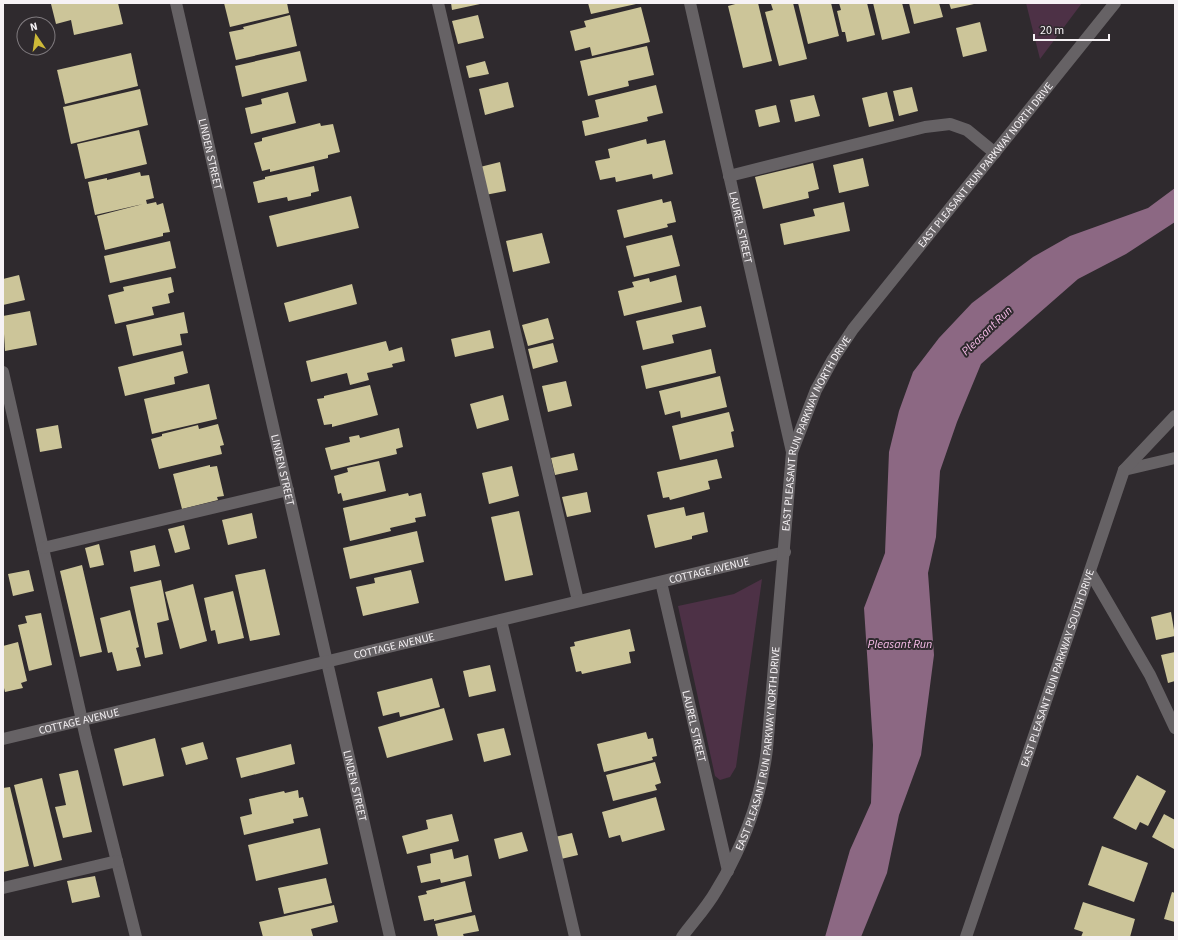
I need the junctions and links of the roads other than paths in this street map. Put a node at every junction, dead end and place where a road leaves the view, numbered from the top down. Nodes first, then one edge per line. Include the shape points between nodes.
1 (176, 3) edge
2 (438, 3) edge
3 (690, 3) edge
4 (1115, 3) edge
5 (994, 153) junction
6 (730, 176) junction
7 (3, 372) edge
8 (1175, 416) edge
9 (792, 452) junction
10 (1175, 458) edge
11 (1124, 470) junction
12 (288, 490) junction
13 (43, 548) junction
14 (785, 552) junction
15 (1090, 572) junction
16 (661, 582) junction
17 (578, 601) junction
18 (501, 620) junction
19 (328, 661) junction
20 (82, 720) junction
21 (1175, 728) edge
22 (3, 739) edge
23 (117, 861) junction
24 (728, 871) junction
25 (3, 888) edge
26 (136, 937) edge
27 (390, 937) edge
28 (575, 937) edge
29 (682, 937) edge
30 (966, 937) edge

1 - 12 street, LINDEN STREET
2 - 17 street
3 - 6 street, LAUREL STREET
4 - 5 street, EAST PLEASANT RUN PARKWAY NORTH DRIVE
5 - 6 street via 967,130 950,124 925,127
5 - 9 street, EAST PLEASANT RUN PARKWAY NORTH DRIVE via 853,329 811,400
6 - 9 street, LAUREL STREET
7 - 13 street
8 - 11 street, EAST PLEASANT RUN PARKWAY SOUTH DRIVE
9 - 14 street, EAST PLEASANT RUN PARKWAY NORTH DRIVE
10 - 11 street
11 - 15 street, EAST PLEASANT RUN PARKWAY SOUTH DRIVE
12 - 13 street
12 - 19 street, LINDEN STREET
13 - 20 street
14 - 16 street, COTTAGE AVENUE
14 - 24 street, EAST PLEASANT RUN PARKWAY NORTH DRIVE via 766,760 748,828
15 - 21 street via 1150,675
15 - 30 street, EAST PLEASANT RUN PARKWAY SOUTH DRIVE
16 - 17 street, COTTAGE AVENUE
16 - 24 street, LAUREL STREET
17 - 18 street, COTTAGE AVENUE
18 - 19 street, COTTAGE AVENUE
18 - 28 street
19 - 20 street, COTTAGE AVENUE
19 - 27 street, LINDEN STREET
20 - 22 street, COTTAGE AVENUE
20 - 23 street
23 - 25 street
23 - 26 street
24 - 29 street, EAST PLEASANT RUN PARKWAY NORTH DRIVE

